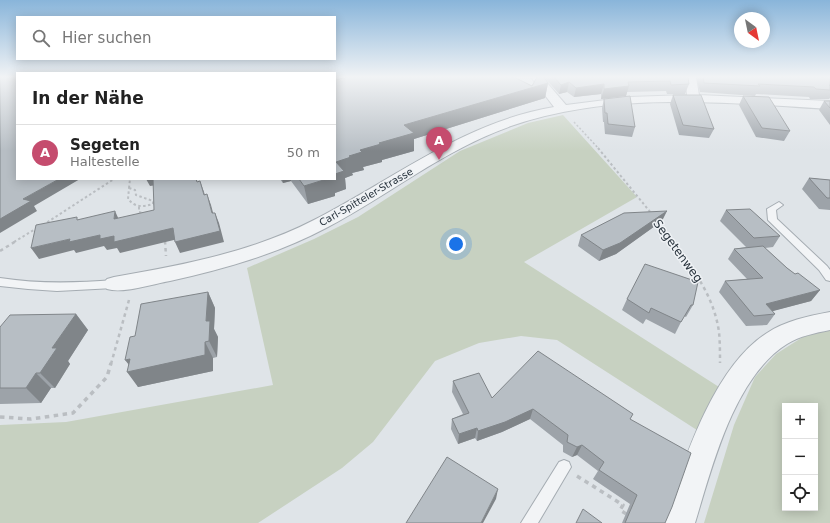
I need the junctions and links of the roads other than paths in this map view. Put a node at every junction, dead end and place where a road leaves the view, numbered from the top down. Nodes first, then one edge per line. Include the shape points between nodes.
1 (557, 101) edge
2 (629, 101) edge
3 (749, 101) edge
4 (830, 105) edge
5 (563, 109) junction
6 (779, 205) dead end
7 (830, 277) edge
8 (0, 282) edge
9 (114, 284) joint
10 (830, 321) edge
11 (564, 467) dead end
12 (529, 523) edge
13 (679, 523) edge

1 - 5 street
2 - 5 street, Carl-Spitteler-Strasse
3 - 4 street, Carl-Spitteler-Strasse
5 - 9 street, Carl-Spitteler-Strasse via 531,115 465,140 343,212 274,246 201,268
6 - 7 lane via 771,209 773,220
8 - 9 lane via 69,288
10 - 13 street via 788,332 772,341 757,355 733,387 708,438
11 - 12 lane

